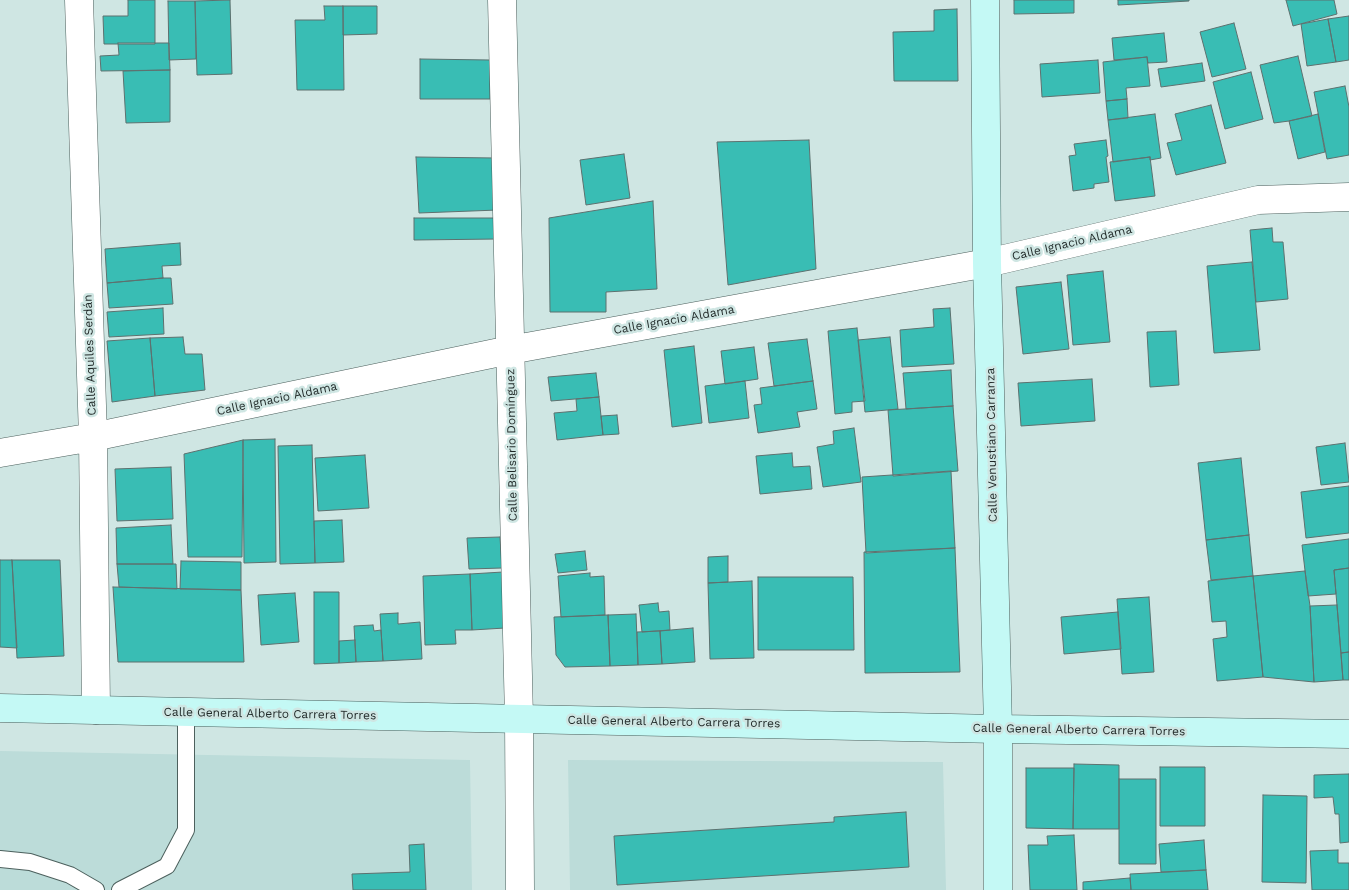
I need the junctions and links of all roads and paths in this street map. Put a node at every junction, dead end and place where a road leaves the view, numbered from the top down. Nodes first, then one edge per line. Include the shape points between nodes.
1 (79, 0) edge
2 (502, 0) edge
3 (985, 0) edge
4 (1349, 197) edge
5 (987, 263) junction
6 (510, 350) junction
7 (93, 437) junction
8 (0, 453) edge
9 (0, 708) edge
10 (96, 710) junction
11 (186, 712) junction
12 (519, 718) junction
13 (998, 729) junction
14 (1349, 734) edge
15 (0, 859) edge
16 (96, 890) edge
17 (120, 890) edge
18 (520, 890) edge
19 (998, 890) edge

1 - 7 street, Calle Aquiles Serdán
2 - 6 street, Calle Belisario Domínguez
3 - 5 main road, Calle Venustiano Carranza
4 - 5 street, Calle Ignacio Aldama via 1258,200
5 - 6 street, Calle Ignacio Aldama
5 - 13 main road, Calle Venustiano Carranza
6 - 7 street, Calle Ignacio Aldama
6 - 12 street, Calle Belisario Domínguez
7 - 8 street, Calle Ignacio Aldama
7 - 10 street, Calle Aquiles Serdán
9 - 10 main road, Calle General Alberto Carrera Torres
10 - 11 main road, Calle General Alberto Carrera Torres
11 - 12 main road, Calle General Alberto Carrera Torres
11 - 17 lane via 186,830 167,866
12 - 13 main road, Calle General Alberto Carrera Torres
12 - 18 street, Calle Belisario Domínguez
13 - 14 main road, Calle General Alberto Carrera Torres
13 - 19 main road, Calle Venustiano Carranza
15 - 16 lane via 30,862 70,874

